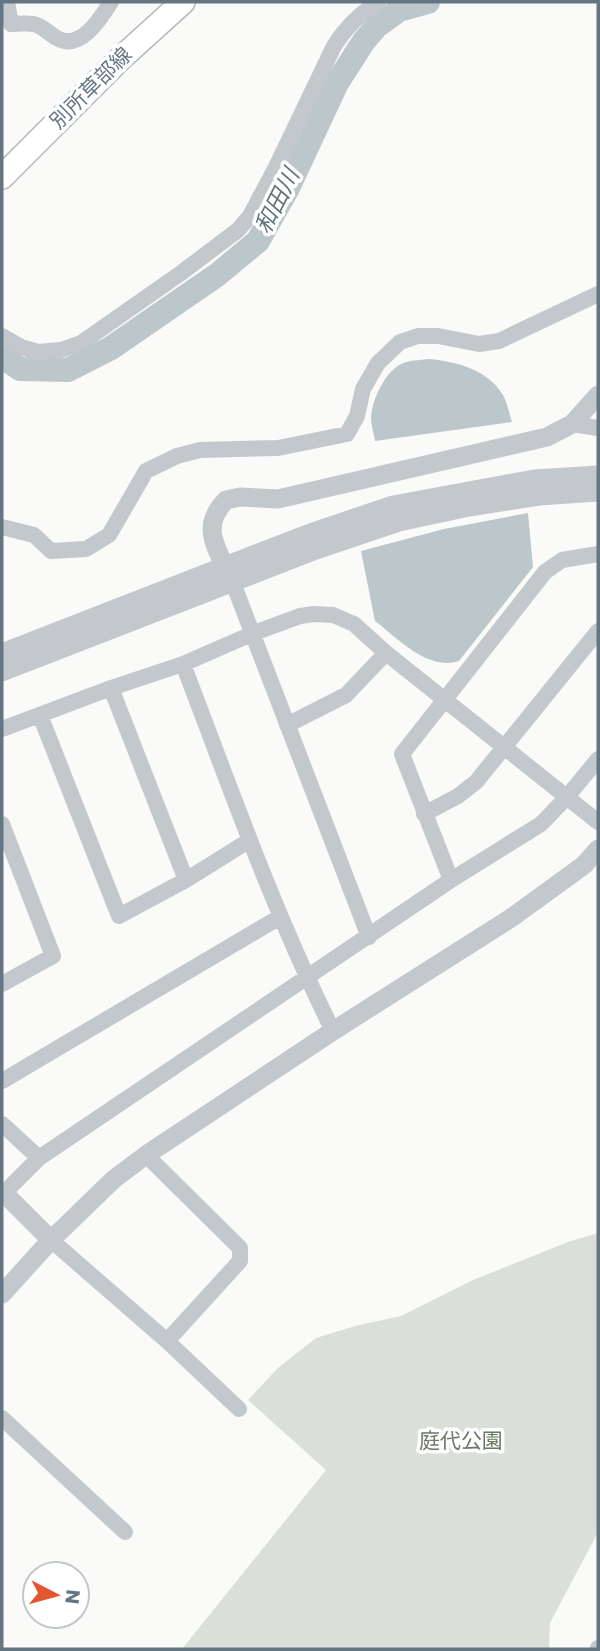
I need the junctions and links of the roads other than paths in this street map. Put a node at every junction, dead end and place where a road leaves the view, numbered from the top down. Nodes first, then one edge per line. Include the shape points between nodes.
1 (7, 2) edge
2 (111, 2) edge
3 (183, 2) edge
4 (378, 2) edge
5 (6, 24) edge
6 (2, 177) edge
7 (598, 294) edge
8 (2, 336) edge
9 (598, 395) edge
10 (572, 424) junction
11 (598, 428) edge
12 (598, 475) edge
13 (598, 492) edge
14 (2, 527) edge
15 (598, 554) edge
16 (229, 575) junction
17 (598, 631) edge
18 (254, 633) junction
19 (2, 653) edge
20 (386, 653) junction
21 (183, 664) junction
22 (2, 672) edge
23 (111, 688) junction
24 (444, 698) junction
25 (40, 715) junction
26 (287, 725) junction
27 (2, 729) edge
28 (505, 747) junction
29 (598, 759) edge
30 (567, 797) junction
31 (424, 814) junction
32 (598, 822) edge
33 (2, 824) edge
34 (250, 840) junction
35 (598, 849) edge
36 (186, 880) junction
37 (451, 880) junction
38 (280, 917) junction
39 (369, 937) junction
40 (306, 978) junction
41 (2, 984) edge
42 (332, 1031) junction
43 (2, 1081) edge
44 (2, 1124) edge
45 (146, 1155) junction
46 (39, 1158) junction
47 (3, 1192) edge
48 (51, 1240) junction
49 (2, 1294) edge
50 (167, 1341) junction
51 (239, 1409) dead end
52 (2, 1418) edge
53 (125, 1532) dead end

1 - 5 street
2 - 5 street via 83,36 71,41 60,40 36,24
3 - 6 main road, 別所草部線
4 - 8 street via 345,28 276,167 238,230 81,342 38,352
7 - 14 street via 499,341 479,344 418,336 400,342 378,363 346,434 278,448 200,450 177,456 146,471 109,535 86,549 51,551 34,535
9 - 10 street
10 - 11 street
10 - 16 street via 547,437 278,499 226,500 212,518 212,530
12 - 16 street via 534,479 393,505
13 - 16 street via 539,496 399,522
15 - 24 street via 562,560 545,572
16 - 18 street
16 - 19 street
16 - 22 street
17 - 28 street
18 - 20 street via 300,616 333,615 354,624
18 - 21 street
18 - 26 street
20 - 24 street
20 - 26 street via 346,695
21 - 23 street
21 - 34 street
23 - 25 street
23 - 36 street
24 - 28 street
24 - 31 street via 402,754
25 - 27 street
25 - 36 street via 119,916
26 - 39 street
28 - 30 street
28 - 31 street via 476,782
29 - 30 street
30 - 32 street
30 - 37 street via 541,824
31 - 37 street
33 - 41 street via 53,956
34 - 36 street
34 - 38 street
35 - 42 street via 584,865 511,918
37 - 39 street
38 - 40 street
38 - 43 street
39 - 40 street
40 - 42 street
40 - 46 street
42 - 45 street
44 - 46 street
45 - 48 street
45 - 50 street via 240,1248 240,1261
46 - 47 street
47 - 48 street
48 - 49 street
48 - 50 street
50 - 51 street
52 - 53 street

